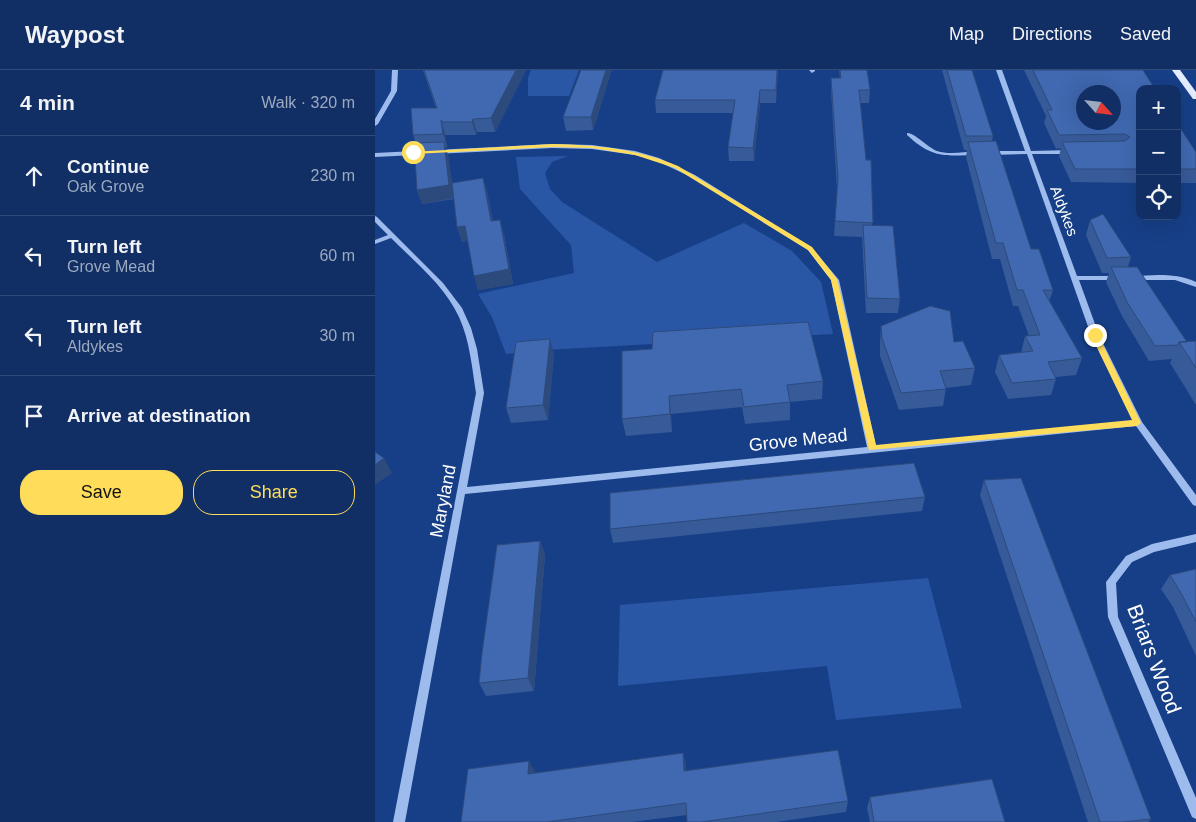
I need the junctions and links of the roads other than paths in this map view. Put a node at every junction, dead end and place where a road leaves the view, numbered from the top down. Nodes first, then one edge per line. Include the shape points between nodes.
1 (395, 70) edge
2 (999, 70) edge
3 (1176, 70) edge
4 (1196, 97) edge
5 (375, 124) edge
6 (909, 134) dead end
7 (1074, 152) edge
8 (1028, 153) junction
9 (375, 155) edge
10 (375, 218) edge
11 (391, 236) junction
12 (375, 242) edge
13 (1075, 278) junction
14 (1196, 285) edge
15 (1137, 423) junction
16 (872, 448) junction
17 (463, 491) junction
18 (1196, 502) edge
19 (1196, 538) edge
20 (1196, 813) edge
21 (399, 822) edge

1 - 5 street via 394,91
2 - 8 street, Aldykes
3 - 4 main road
6 - 8 street via 925,149 938,154
7 - 8 street
8 - 13 street, Aldykes
9 - 16 street via 592,147 657,159 693,176 810,249 835,280
10 - 11 street, Maryland
11 - 12 street
11 - 17 street, Maryland via 431,275 459,309 473,347 480,394
13 - 14 street via 1169,278
13 - 15 street, Aldykes via 1095,335
15 - 16 street, Grove Mead
15 - 18 street, Aldykes
16 - 17 street, Grove Mead
17 - 21 street, Maryland
19 - 20 street, Briars Wood via 1152,548 1129,559 1111,582 1113,617

